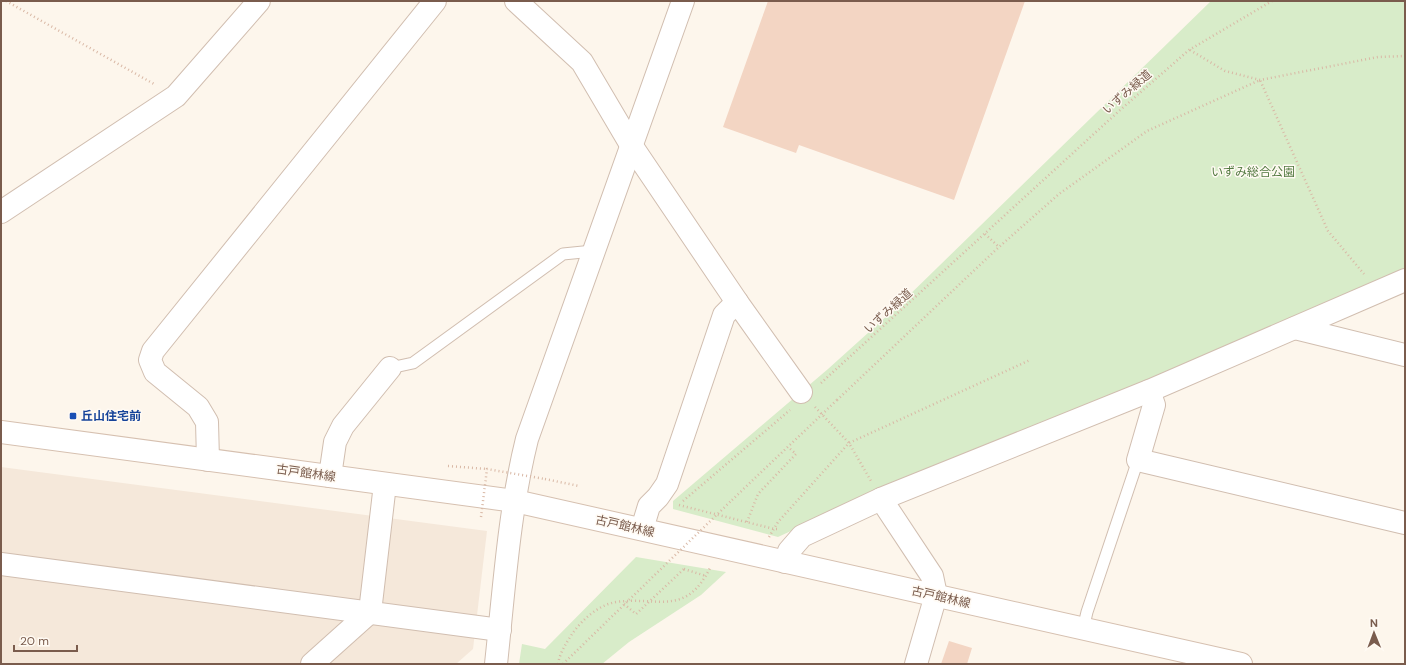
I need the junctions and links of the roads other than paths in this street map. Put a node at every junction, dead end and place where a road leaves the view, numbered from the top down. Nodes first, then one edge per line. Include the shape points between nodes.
1 (259, 1) edge
2 (435, 1) edge
3 (516, 1) edge
4 (683, 1) edge
5 (631, 145) junction
6 (1, 212) edge
7 (593, 251) junction
8 (1405, 280) edge
9 (737, 302) junction
10 (1295, 328) junction
11 (1405, 355) edge
12 (390, 368) joint
13 (1149, 391) junction
14 (803, 394) road end
15 (1, 432) edge
16 (208, 460) junction
17 (1138, 460) junction
18 (330, 476) junction
19 (386, 484) junction
20 (880, 498) junction
21 (515, 501) junction
22 (1405, 524) edge
23 (642, 530) junction
24 (785, 562) junction
25 (1, 564) edge
26 (936, 596) junction
27 (370, 612) junction
28 (1083, 628) junction
29 (500, 630) junction
30 (312, 664) edge
31 (496, 664) edge
32 (916, 664) edge
33 (1241, 664) edge

1 - 6 street via 176,96
2 - 16 street via 153,351 150,360 155,372 198,407 208,422
3 - 5 street via 582,62
4 - 5 street
5 - 7 street
5 - 9 street
7 - 12 lane via 563,254 413,363
7 - 21 street via 527,439
8 - 10 street
9 - 14 street
9 - 23 street via 724,315 667,484 649,506
10 - 11 street
10 - 13 street
12 - 18 street via 343,426 335,442
13 - 17 street via 1154,405
13 - 20 street
15 - 16 street, 古戸館林線
16 - 18 street, 古戸館林線
17 - 22 street
17 - 28 lane
18 - 19 street, 古戸館林線
19 - 21 street, 古戸館林線
19 - 27 street
20 - 24 street via 802,536 789,551
20 - 26 street via 932,576
21 - 23 street, 古戸館林線
21 - 29 street
23 - 24 street, 古戸館林線
24 - 26 street, 古戸館林線
25 - 27 street
26 - 28 street, 古戸館林線
26 - 32 street
27 - 29 street
27 - 30 street
28 - 33 street, 古戸館林線
29 - 31 street

